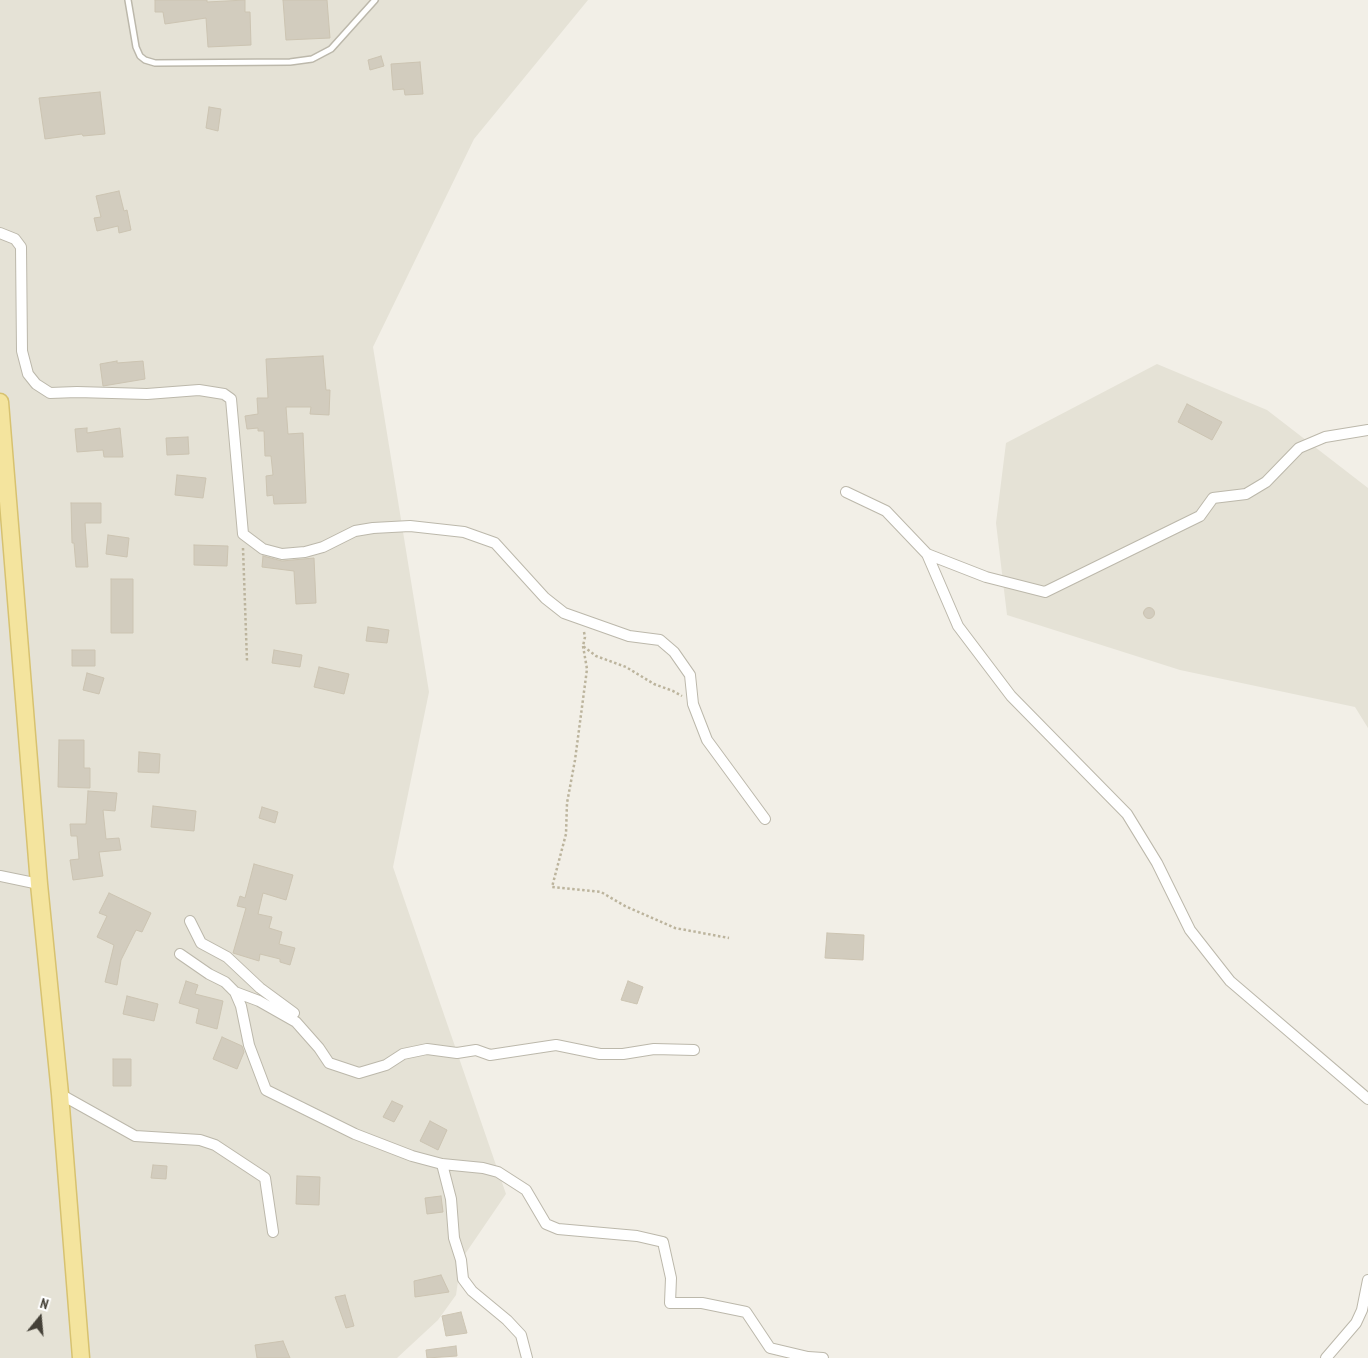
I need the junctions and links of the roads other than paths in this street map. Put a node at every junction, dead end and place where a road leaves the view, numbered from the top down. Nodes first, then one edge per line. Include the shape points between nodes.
1 (128, 0) edge
2 (375, 0) edge
3 (0, 233) edge
4 (0, 402) edge
5 (1368, 430) edge
6 (846, 492) dead end
7 (928, 554) junction
8 (765, 819) dead end
9 (0, 876) edge
10 (39, 884) junction
11 (190, 921) dead end
12 (180, 954) dead end
13 (234, 992) junction
14 (307, 1034) junction
15 (694, 1050) dead end
16 (60, 1094) junction
17 (1368, 1098) edge
18 (442, 1164) junction
19 (272, 1232) dead end
20 (1368, 1280) edge
21 (81, 1358) edge
22 (527, 1358) edge
23 (823, 1358) edge
24 (1326, 1358) edge

1 - 2 lane via 138,51 145,60 155,63 312,60 331,49
3 - 8 street via 15,239 21,246 22,350 28,374 36,384 50,393 147,394 199,390 224,394 231,400 243,534 263,549 282,554 305,552 355,531 373,528 410,526 464,532 495,544 545,598 564,613 629,636 660,640 674,652 690,675 693,704 707,740
4 - 10 main road
5 - 7 street via 1324,437 1299,448 1266,482 1246,494 1213,498 1200,516 1046,592 986,577
6 - 7 street via 886,511
7 - 17 street via 958,626 1011,696 1127,814 1157,863 1190,930 1230,981
9 - 10 street
10 - 16 main road
11 - 14 street via 201,943 227,957 260,988 301,1018
12 - 13 street via 226,982
13 - 14 street via 259,1001 296,1022
13 - 18 street via 241,1006 248,1045 266,1090 355,1134
14 - 15 street via 329,1064 359,1073 386,1065 403,1054 427,1049 457,1053 476,1050 490,1055 556,1045 600,1054 654,1049
16 - 19 street via 135,1136 200,1140 215,1145 265,1178
16 - 21 main road
18 - 22 street via 451,1199 454,1238 463,1279 472,1292 508,1320 521,1335
18 - 23 street via 498,1172 526,1190 546,1224 558,1229 637,1236 663,1242 671,1278 670,1303 702,1303 746,1312 770,1348
20 - 24 street via 1356,1323

